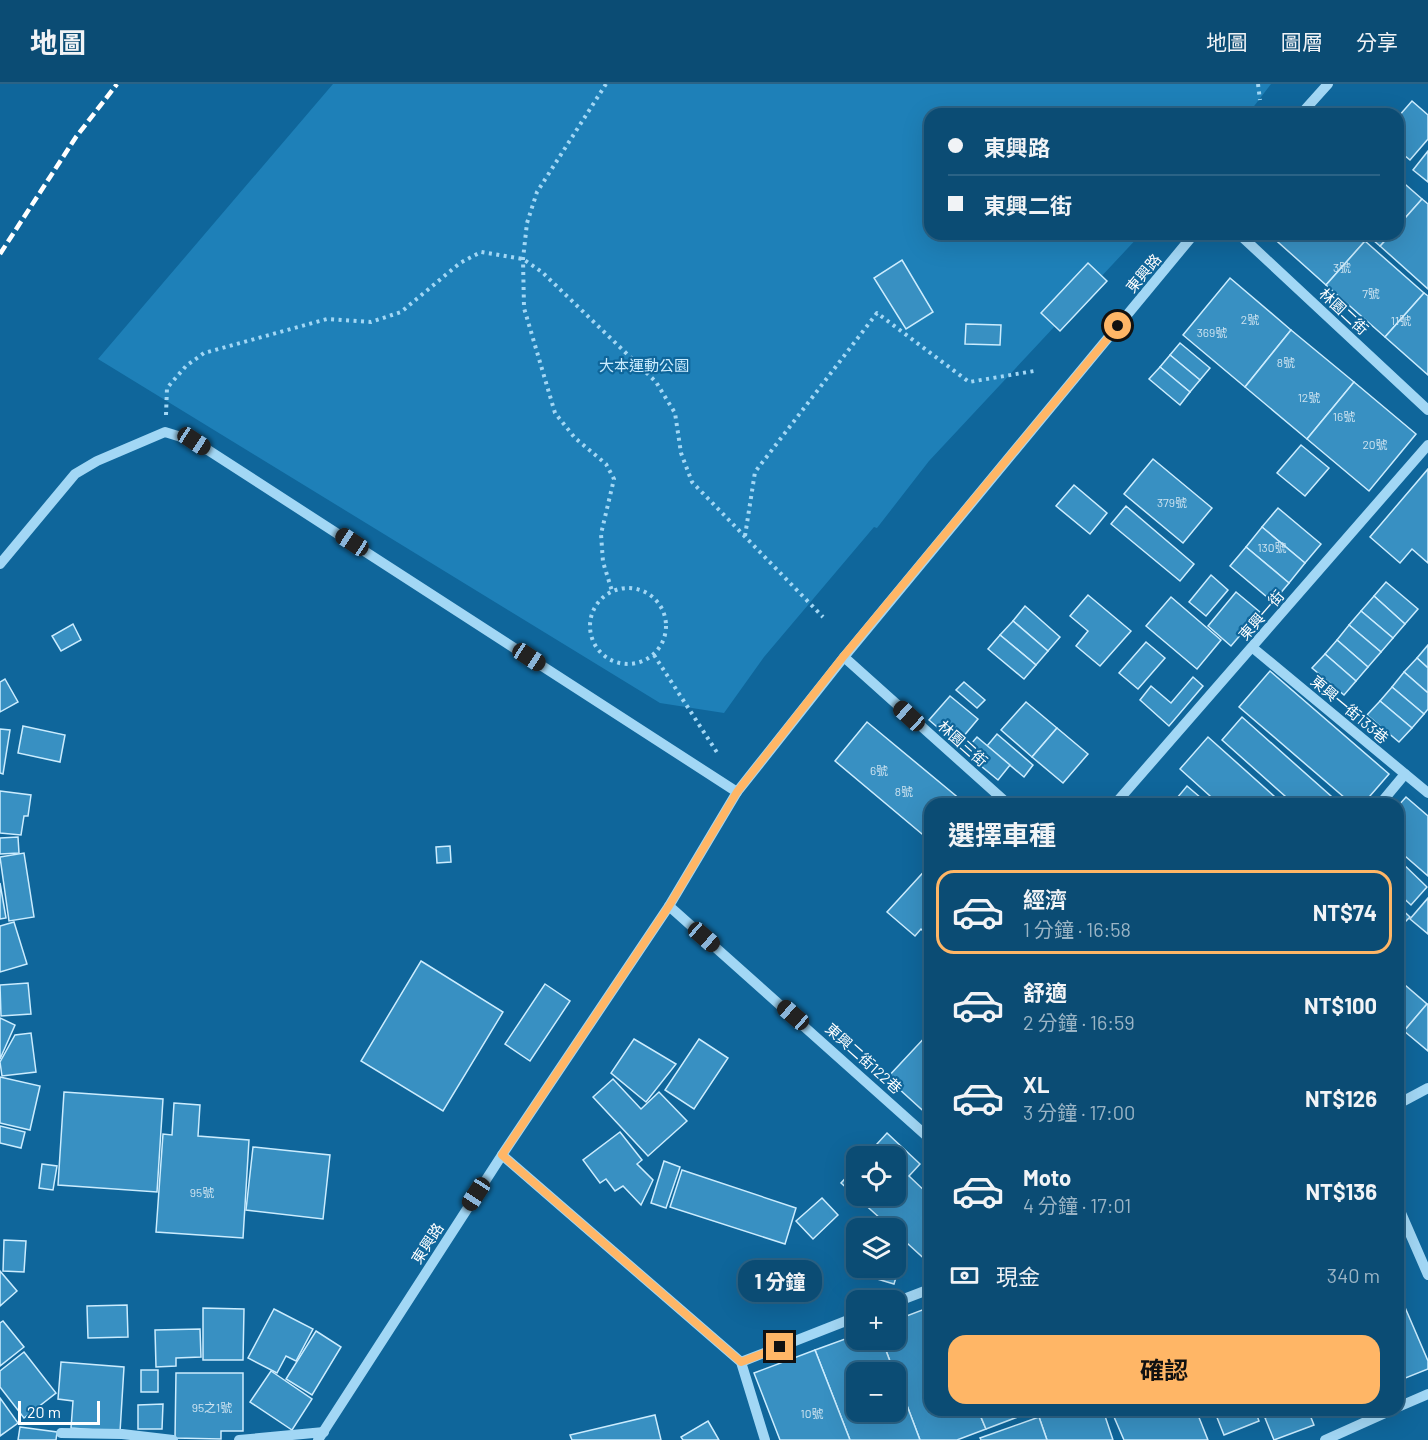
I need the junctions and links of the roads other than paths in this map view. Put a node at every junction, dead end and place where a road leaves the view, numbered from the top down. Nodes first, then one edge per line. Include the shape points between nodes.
1 (1328, 84) edge
2 (1306, 108) edge
3 (1189, 240) edge
4 (1245, 240) edge
5 (1428, 410) edge
6 (1428, 445) edge
7 (0, 564) edge
8 (1253, 648) junction
9 (843, 657) junction
10 (1405, 774) junction
11 (737, 792) junction
12 (1428, 794) edge
13 (1001, 798) edge
14 (1121, 798) edge
15 (1385, 798) edge
16 (669, 906) junction
17 (1428, 1088) edge
18 (1404, 1101) edge
19 (924, 1134) edge
20 (502, 1155) junction
21 (1404, 1220) edge
22 (1428, 1275) edge
23 (924, 1290) edge
24 (906, 1298) edge
25 (846, 1321) edge
26 (741, 1362) junction
27 (1428, 1394) edge
28 (1404, 1404) edge
29 (1379, 1416) edge
30 (61, 1433) dead end
31 (321, 1436) edge
32 (173, 1440) edge
33 (239, 1440) edge
34 (765, 1440) edge
35 (1325, 1440) edge

1 - 2 street
3 - 9 street, 東興路
4 - 5 street, 林園二街
6 - 8 street, 東興一街
7 - 11 street via 75,474 165,432 194,441
8 - 10 street, 東興一街133巷
8 - 14 street, 東興一街
9 - 11 street, 東興路
9 - 13 street, 林園三街
10 - 12 street, 東興一街133巷
10 - 15 street
11 - 16 street, 東興路
16 - 19 street, 東興二街122巷
16 - 20 street, 東興路
17 - 18 street
20 - 26 street
20 - 31 street, 東興路
21 - 22 street
23 - 24 street
25 - 26 street
26 - 34 street
27 - 28 street
29 - 35 street
30 - 32 street
31 - 33 street

